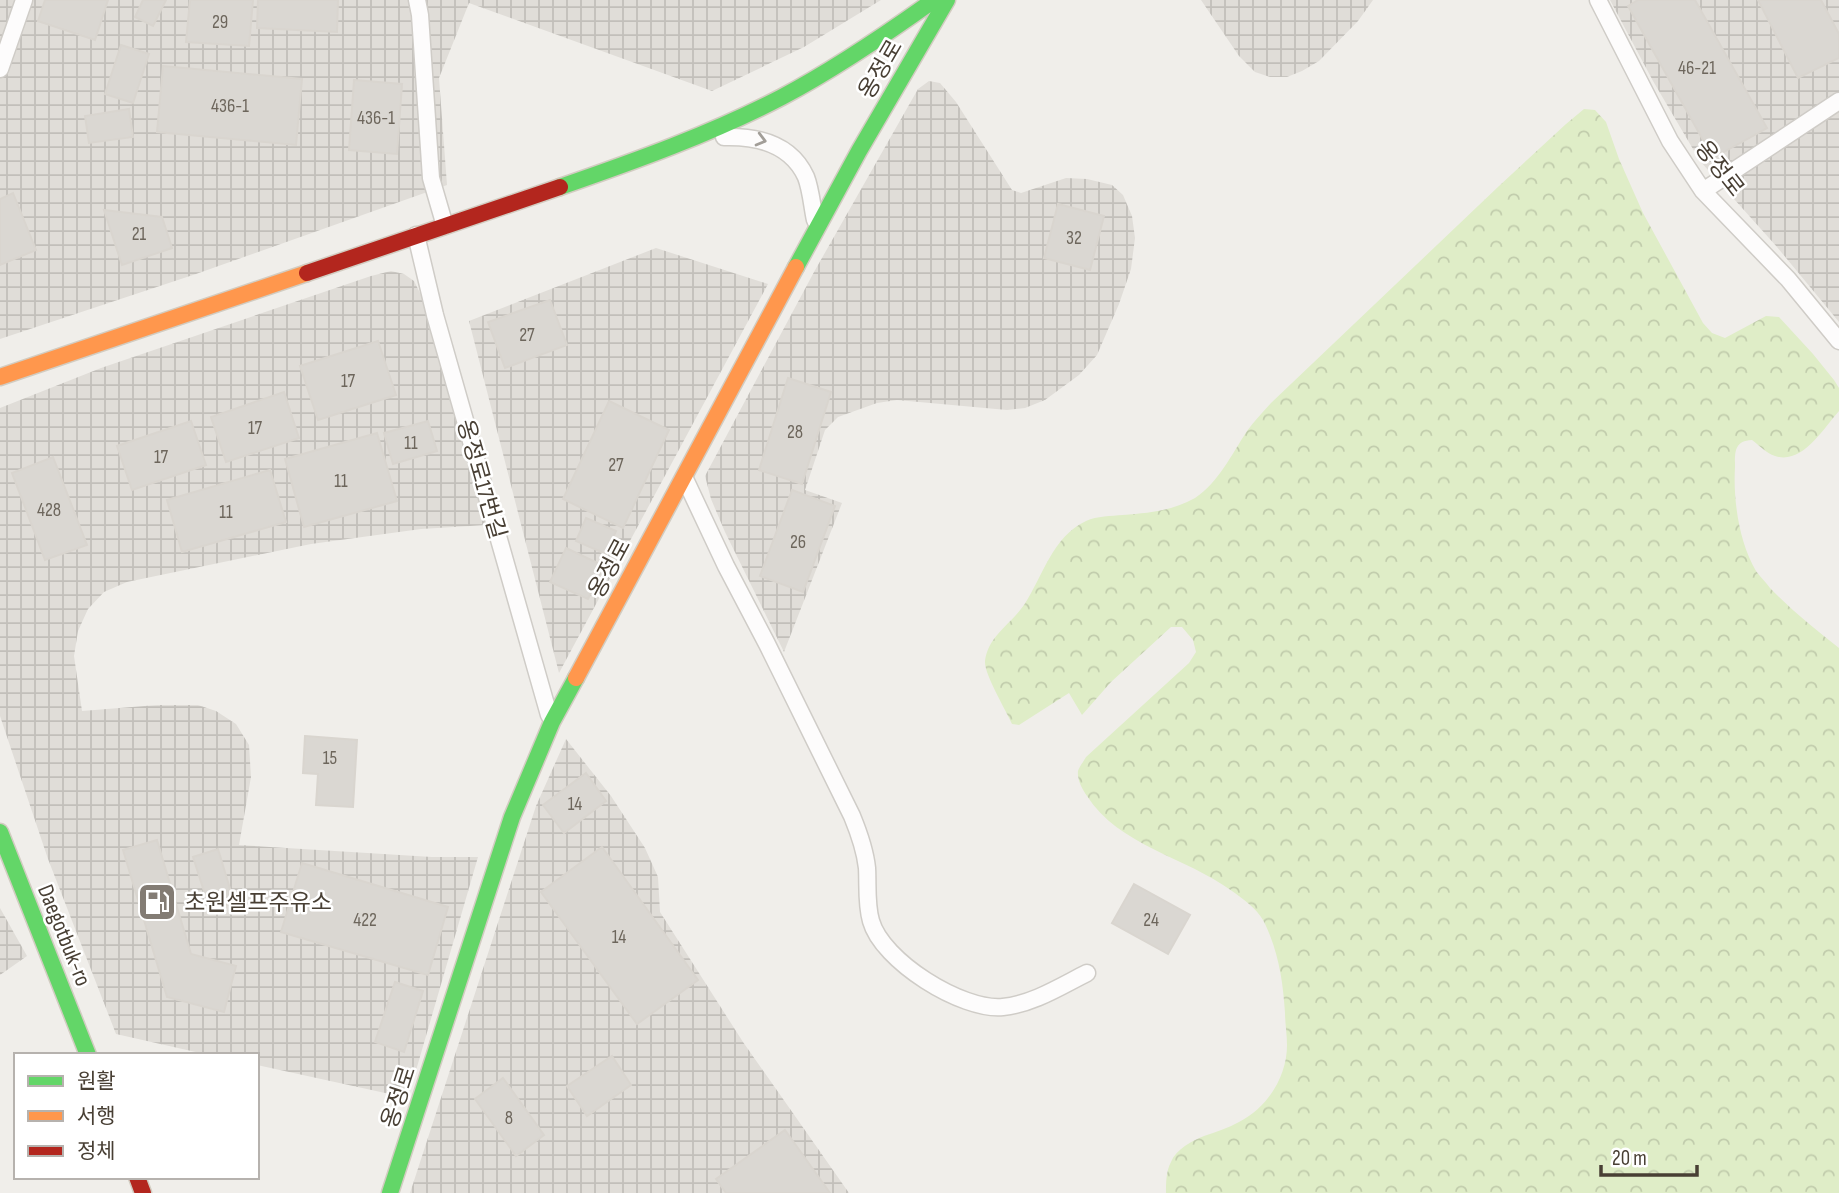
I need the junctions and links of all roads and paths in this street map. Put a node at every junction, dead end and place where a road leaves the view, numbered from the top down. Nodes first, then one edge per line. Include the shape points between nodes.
1 (24, 0) edge
2 (417, 0) edge
3 (934, 0) edge
4 (947, 0) edge
5 (1598, 0) edge
6 (0, 69) edge
7 (1839, 101) edge
8 (694, 138) junction
9 (1703, 191) junction
10 (444, 226) junction
11 (817, 228) junction
12 (416, 235) junction
13 (1839, 341) edge
14 (0, 377) edge
15 (684, 477) junction
16 (552, 722) junction
17 (0, 832) edge
18 (1087, 974) dead end
19 (88, 1053) edge
20 (390, 1193) edge

1 - 6 lane
2 - 10 lane via 430,178
3 - 8 street via 873,44 780,98
4 - 11 street, 옹정로
5 - 9 lane, 옹정로 via 1670,141
7 - 9 lane
8 - 10 street
8 -> 11 lane via 744,136 770,142 793,156 806,178
9 - 13 lane, 옹정로 via 1788,278
10 - 12 street
11 - 15 street, 옹정로
12 - 14 street
12 - 16 lane, 옹정로17번길
15 - 16 street, 옹정로
15 - 18 lane via 852,816 867,865 871,921 878,938 907,968 982,1006 1020,1004
16 - 20 street, 옹정로 via 512,817
17 - 19 street, Daegotbuk-ro

